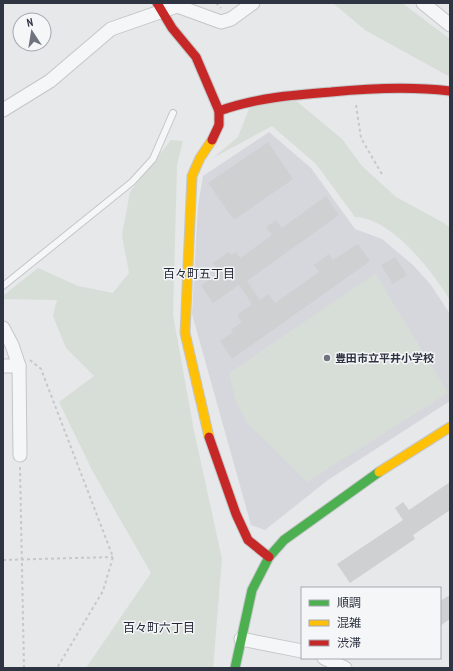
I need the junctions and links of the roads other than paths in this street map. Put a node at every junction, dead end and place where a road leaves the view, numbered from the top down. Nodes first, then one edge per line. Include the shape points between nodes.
1 (253, 3) edge
2 (423, 3) edge
3 (160, 7) edge
4 (450, 25) edge
5 (450, 91) edge
6 (3, 110) edge
7 (219, 111) junction
8 (174, 113) dead end
9 (3, 286) edge
10 (3, 328) edge
11 (24, 363) junction
12 (3, 366) edge
13 (450, 426) edge
14 (20, 455) road end
15 (269, 557) junction
16 (241, 639) junction
17 (301, 651) edge
18 (326, 659) edge
19 (235, 668) edge
20 (345, 668) edge

1 - 3 street via 231,19 221,22 177,6
2 - 4 street
3 - 6 street via 111,29 50,81
3 - 7 street via 172,28 196,57
5 - 7 street via 395,87 287,95 236,104
7 - 15 street via 217,134 200,156 192,176 185,333 209,436 236,514 248,540
8 - 9 lane via 153,159 132,182
10 - 11 street
11 - 12 street
11 - 14 street
13 - 15 street via 311,519 284,540
15 - 16 street via 252,590
16 - 17 street
16 - 19 street
18 - 20 street

